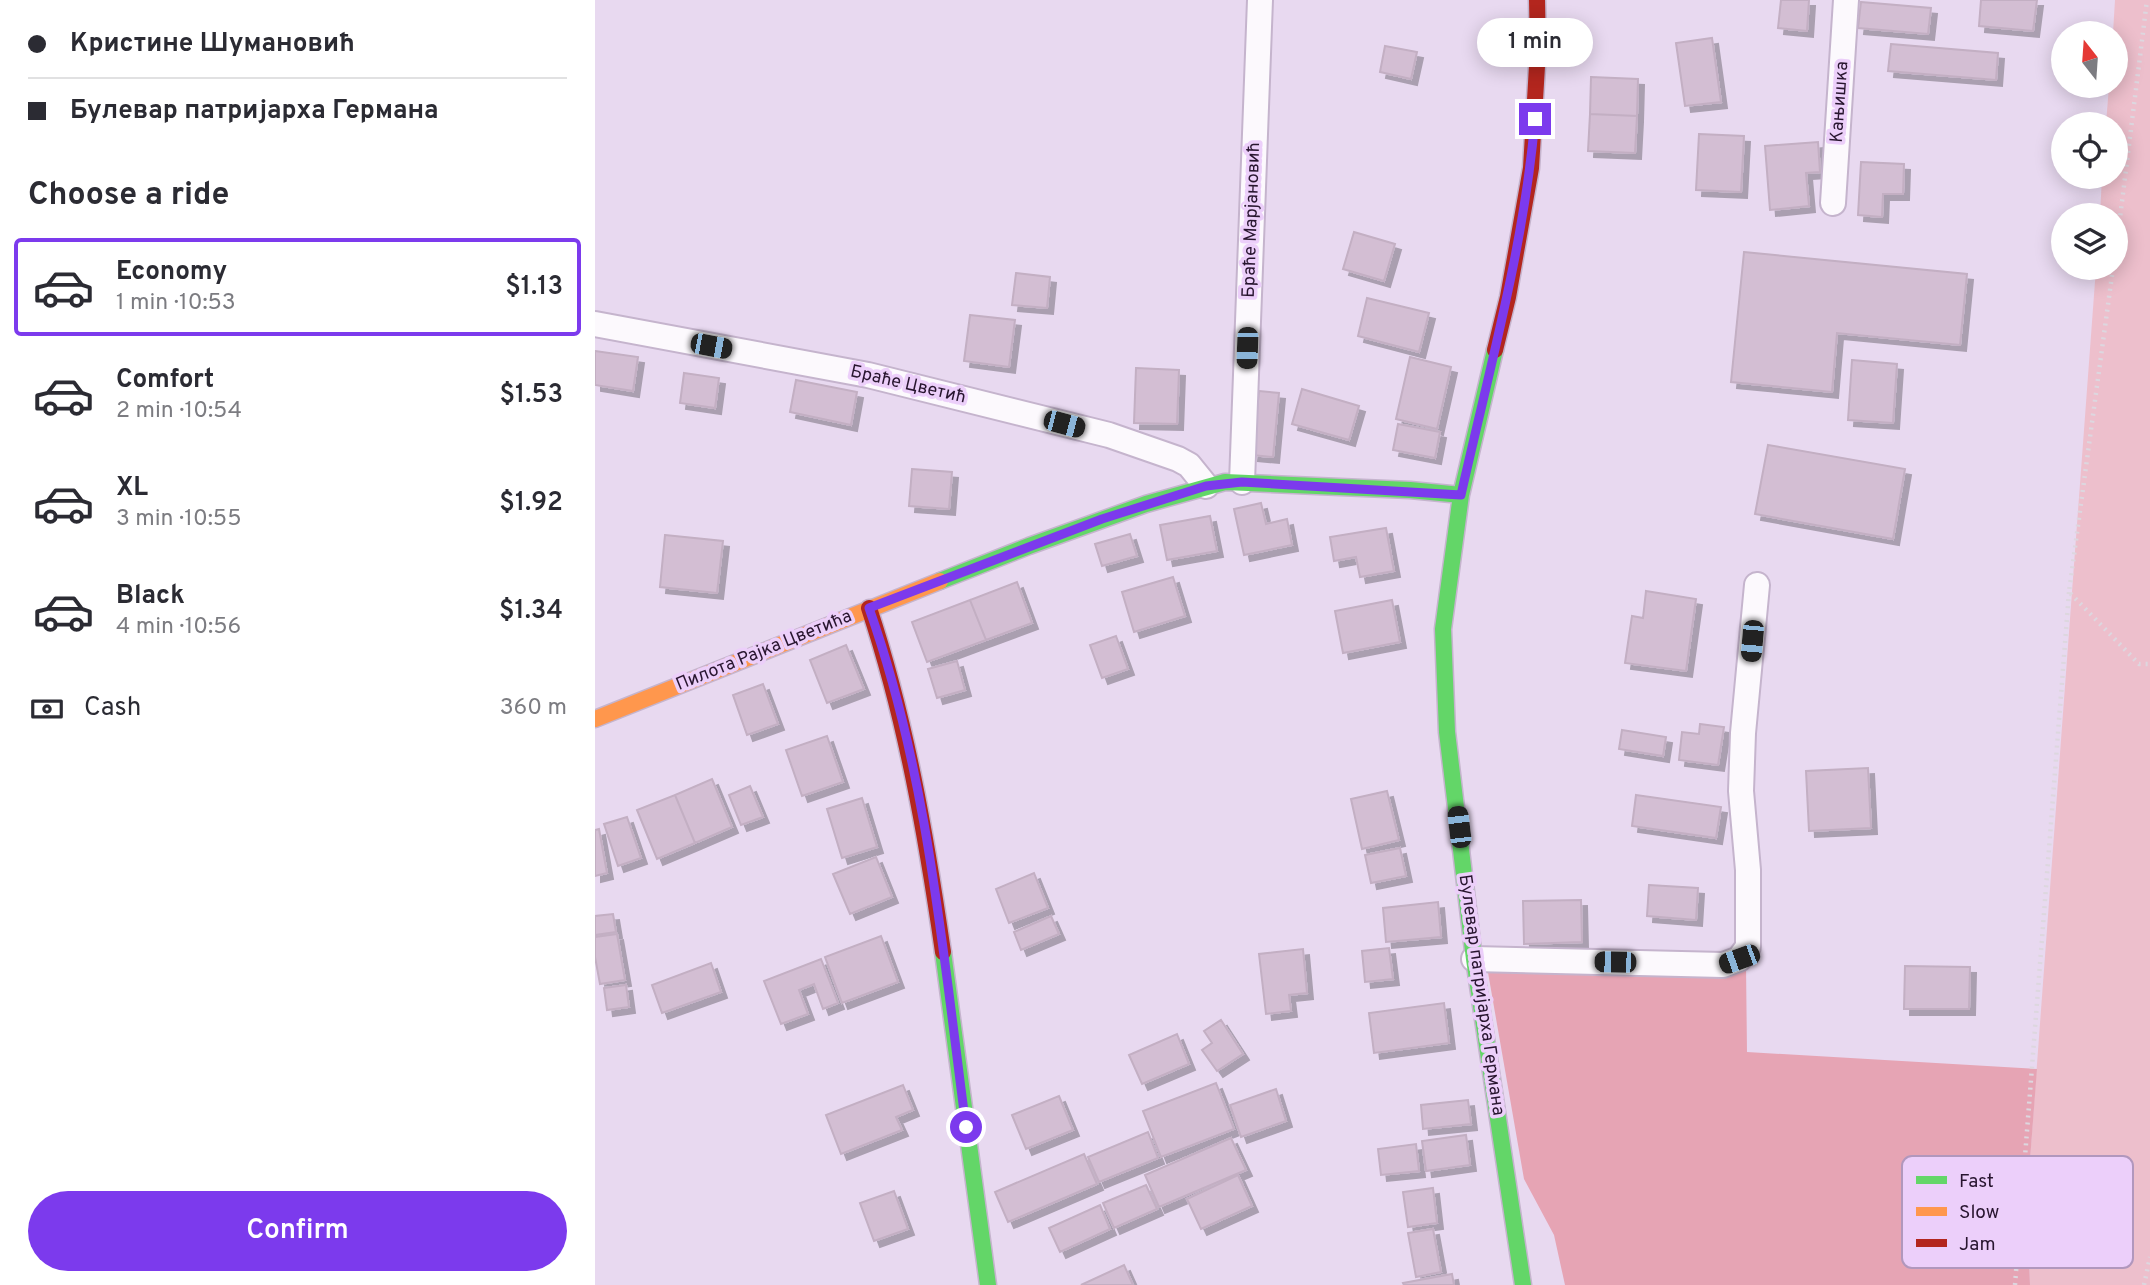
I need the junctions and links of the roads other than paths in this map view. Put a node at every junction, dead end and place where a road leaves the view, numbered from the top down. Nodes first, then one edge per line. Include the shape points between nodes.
1 (1260, 0) edge
2 (1537, 0) edge
3 (1846, 0) edge
4 (1833, 203) dead end
5 (595, 324) edge
6 (1242, 482) junction
7 (1206, 486) junction
8 (1461, 495) junction
9 (1757, 585) dead end
10 (869, 608) junction
11 (595, 719) edge
12 (1474, 959) junction
13 (988, 1285) edge
14 (1523, 1285) edge

1 - 6 street, Браће Марјановић
2 - 8 street, Булевар патријарха Германа via 1531,168 1510,284
3 - 4 street, Кањишка
5 - 7 street, Браће Цветић via 868,375 1109,435 1178,459
6 - 7 street, Пилота Рајка Цветића
6 - 8 street, Пилота Рајка Цветића
7 - 10 street, Пилота Рајка Цветића via 1090,523
8 - 12 street, Булевар патријарха Германа via 1443,629 1444,681
9 - 12 street via 1741,791 1748,947 1739,959 1723,965
10 - 11 street, Пилота Рајка Цветића
10 - 13 street via 916,781 930,859
12 - 14 street, Булевар патријарха Германа

